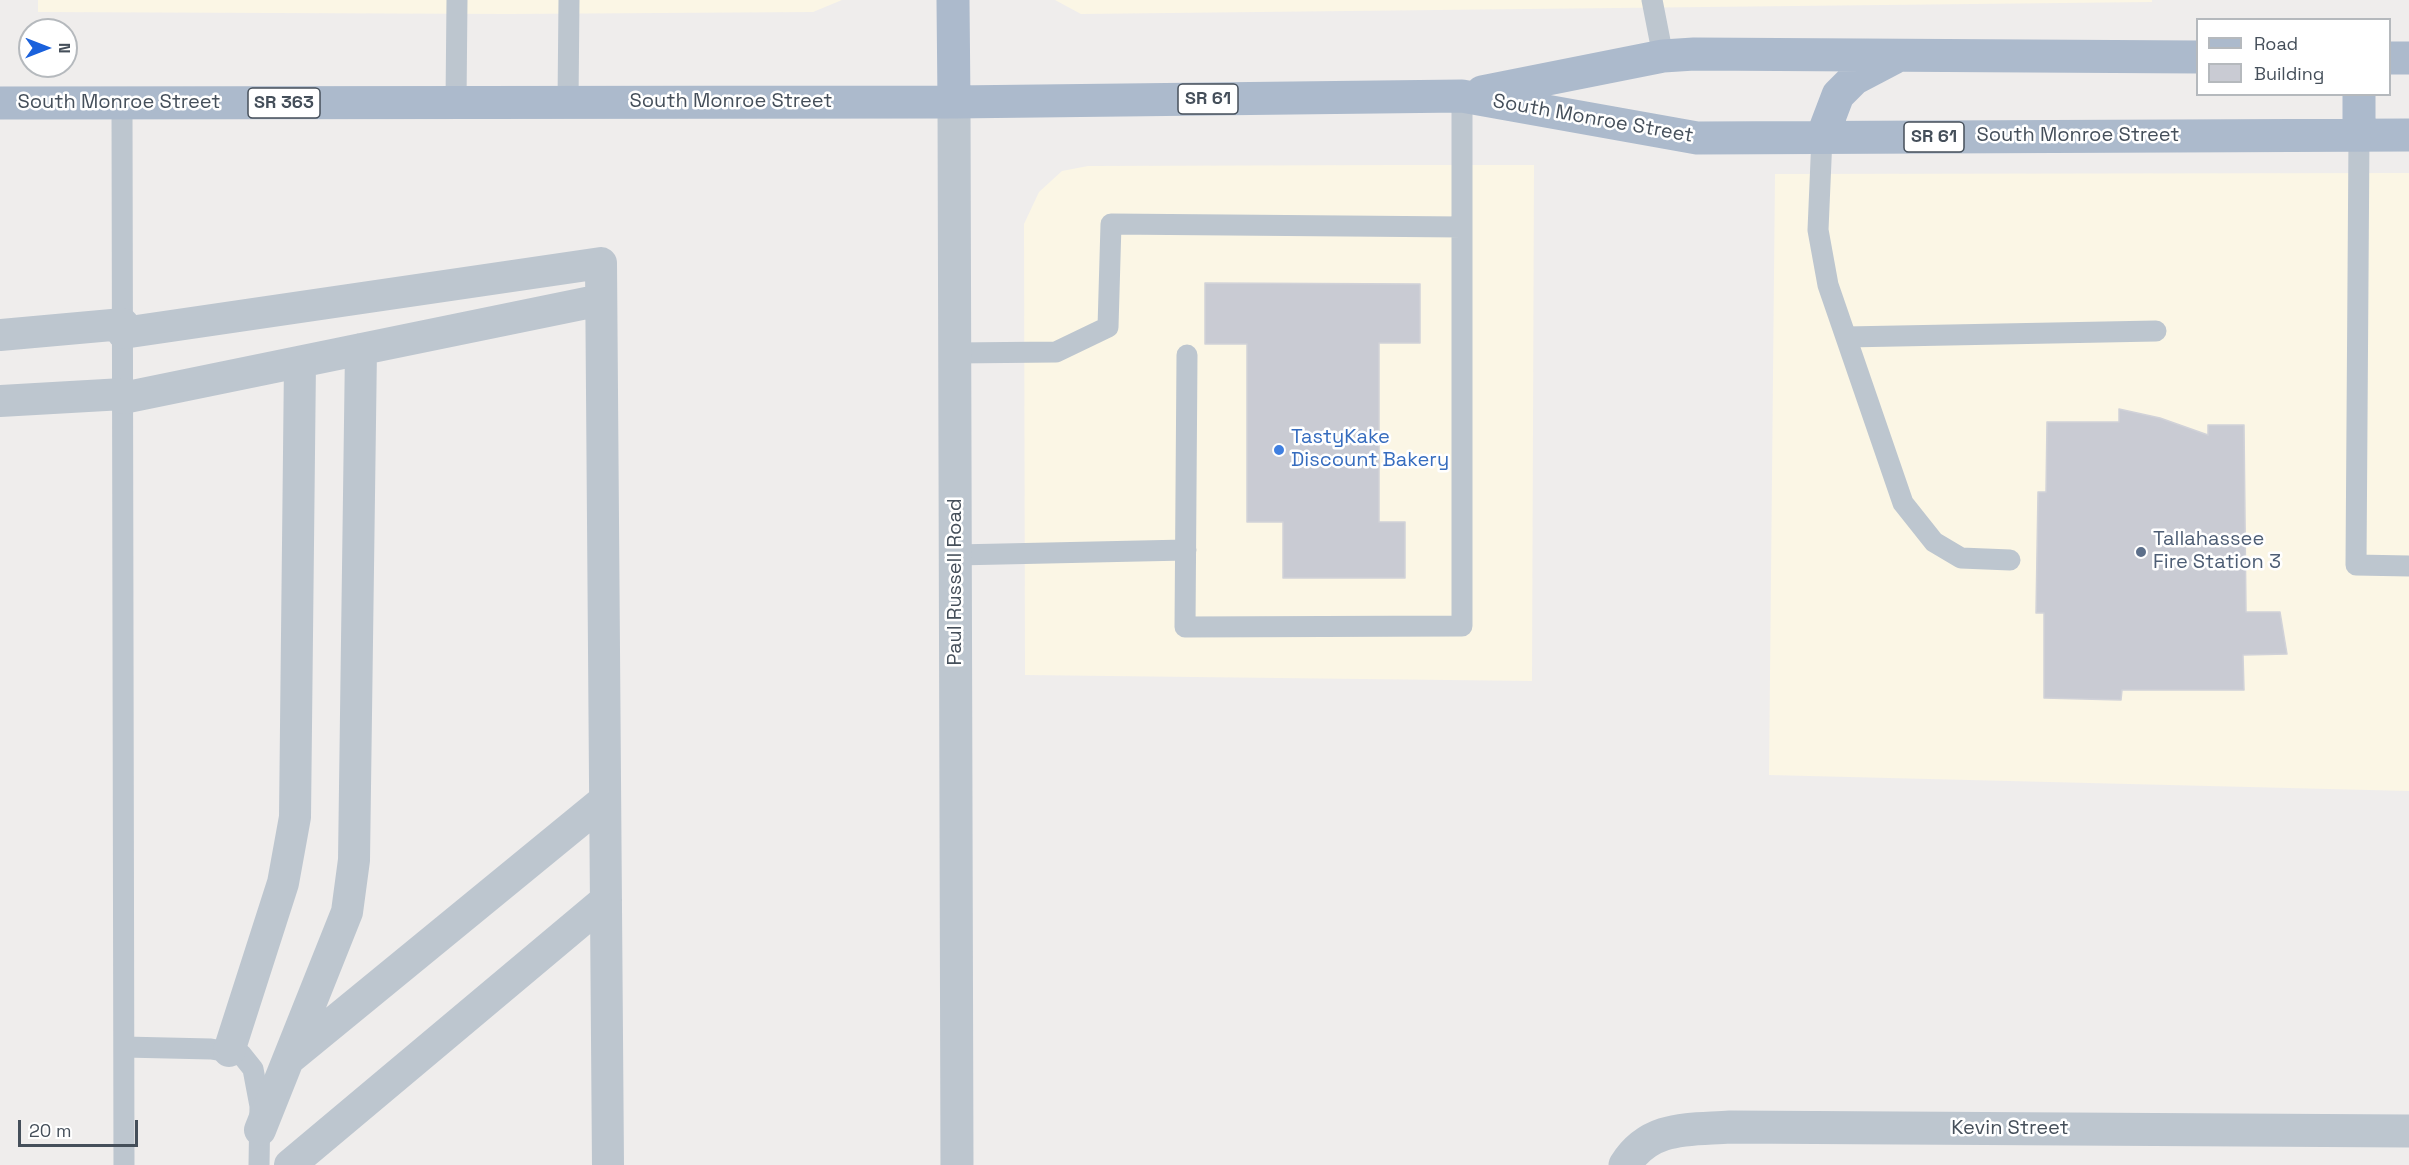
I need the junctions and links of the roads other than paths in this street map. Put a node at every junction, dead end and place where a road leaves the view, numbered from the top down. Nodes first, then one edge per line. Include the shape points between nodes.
1 (457, 0) edge
2 (569, 0) edge
3 (953, 0) edge
4 (1652, 0) edge
5 (1663, 56) junction
6 (1899, 56) junction
7 (2196, 57) edge
8 (2391, 58) edge
9 (2409, 58) edge
10 (1462, 96) junction
11 (2359, 96) edge
12 (954, 102) junction
13 (0, 103) edge
14 (122, 103) junction
15 (456, 103) junction
16 (568, 103) junction
17 (2359, 135) junction
18 (2409, 135) edge
19 (1822, 137) junction
20 (1462, 227) junction
21 (601, 300) junction
22 (123, 328) junction
23 (2156, 331) dead end
24 (0, 335) edge
25 (1846, 337) junction
26 (361, 349) junction
27 (955, 354) junction
28 (1187, 355) dead end
29 (300, 362) junction
30 (123, 396) junction
31 (0, 401) edge
32 (1186, 550) junction
33 (956, 555) junction
34 (2010, 560) dead end
35 (2409, 566) edge
36 (605, 800) junction
37 (606, 900) junction
38 (124, 1047) junction
39 (229, 1052) junction
40 (287, 1061) junction
41 (260, 1130) junction
42 (2409, 1131) edge
43 (124, 1165) edge
44 (259, 1165) edge
45 (290, 1165) edge
46 (608, 1165) edge
47 (957, 1165) edge
48 (1625, 1165) edge

1 - 15 lane
2 - 16 lane
3 - 12 main road, Paul Russell Road
4 - 5 lane
5 - 6 main road, South Monroe Street / SR 61
5 - 10 main road, South Monroe Street / SR 61
6 - 7 main road, South Monroe Street / SR 61
6 - 19 main road via 1854,79 1838,95
8 - 9 main road
10 - 12 main road, South Monroe Street / SR 61
10 - 19 main road, South Monroe Street / SR 61 via 1697,138
10 - 20 lane
11 - 17 main road
12 - 16 main road, South Monroe Street / SR 363
12 - 27 street, Paul Russell Road
13 - 14 main road, South Monroe Street / SR 363
14 - 15 main road, South Monroe Street / SR 363
14 - 22 lane
15 - 16 main road, South Monroe Street / SR 363
17 - 18 main road, South Monroe Street / SR 61
17 - 19 main road, South Monroe Street / SR 61
17 - 35 lane via 2356,565
19 - 25 lane via 1818,230 1828,285
20 - 27 lane via 1111,224 1108,327 1056,352
20 - 32 lane via 1462,626 1185,627
21 - 22 street via 601,263
21 - 26 street
21 - 36 street
22 - 24 street
22 - 30 lane
23 - 25 lane
25 - 34 lane via 1903,503 1934,542 1961,558
26 - 29 street
26 - 40 street via 354,860 347,912
27 - 33 street, Paul Russell Road
28 - 32 lane
29 - 30 street
29 - 39 street via 295,817 284,883
30 - 31 street
30 - 38 lane
32 - 33 lane
33 - 47 street, Paul Russell Road
36 - 37 street
36 - 40 street
37 - 45 street
37 - 46 street
38 - 39 lane via 211,1048
38 - 43 lane
39 - 41 lane via 241,1054 253,1069
40 - 41 street
41 - 44 lane
42 - 48 street, Kevin Street via 1730,1127 1671,1131 1645,1142

